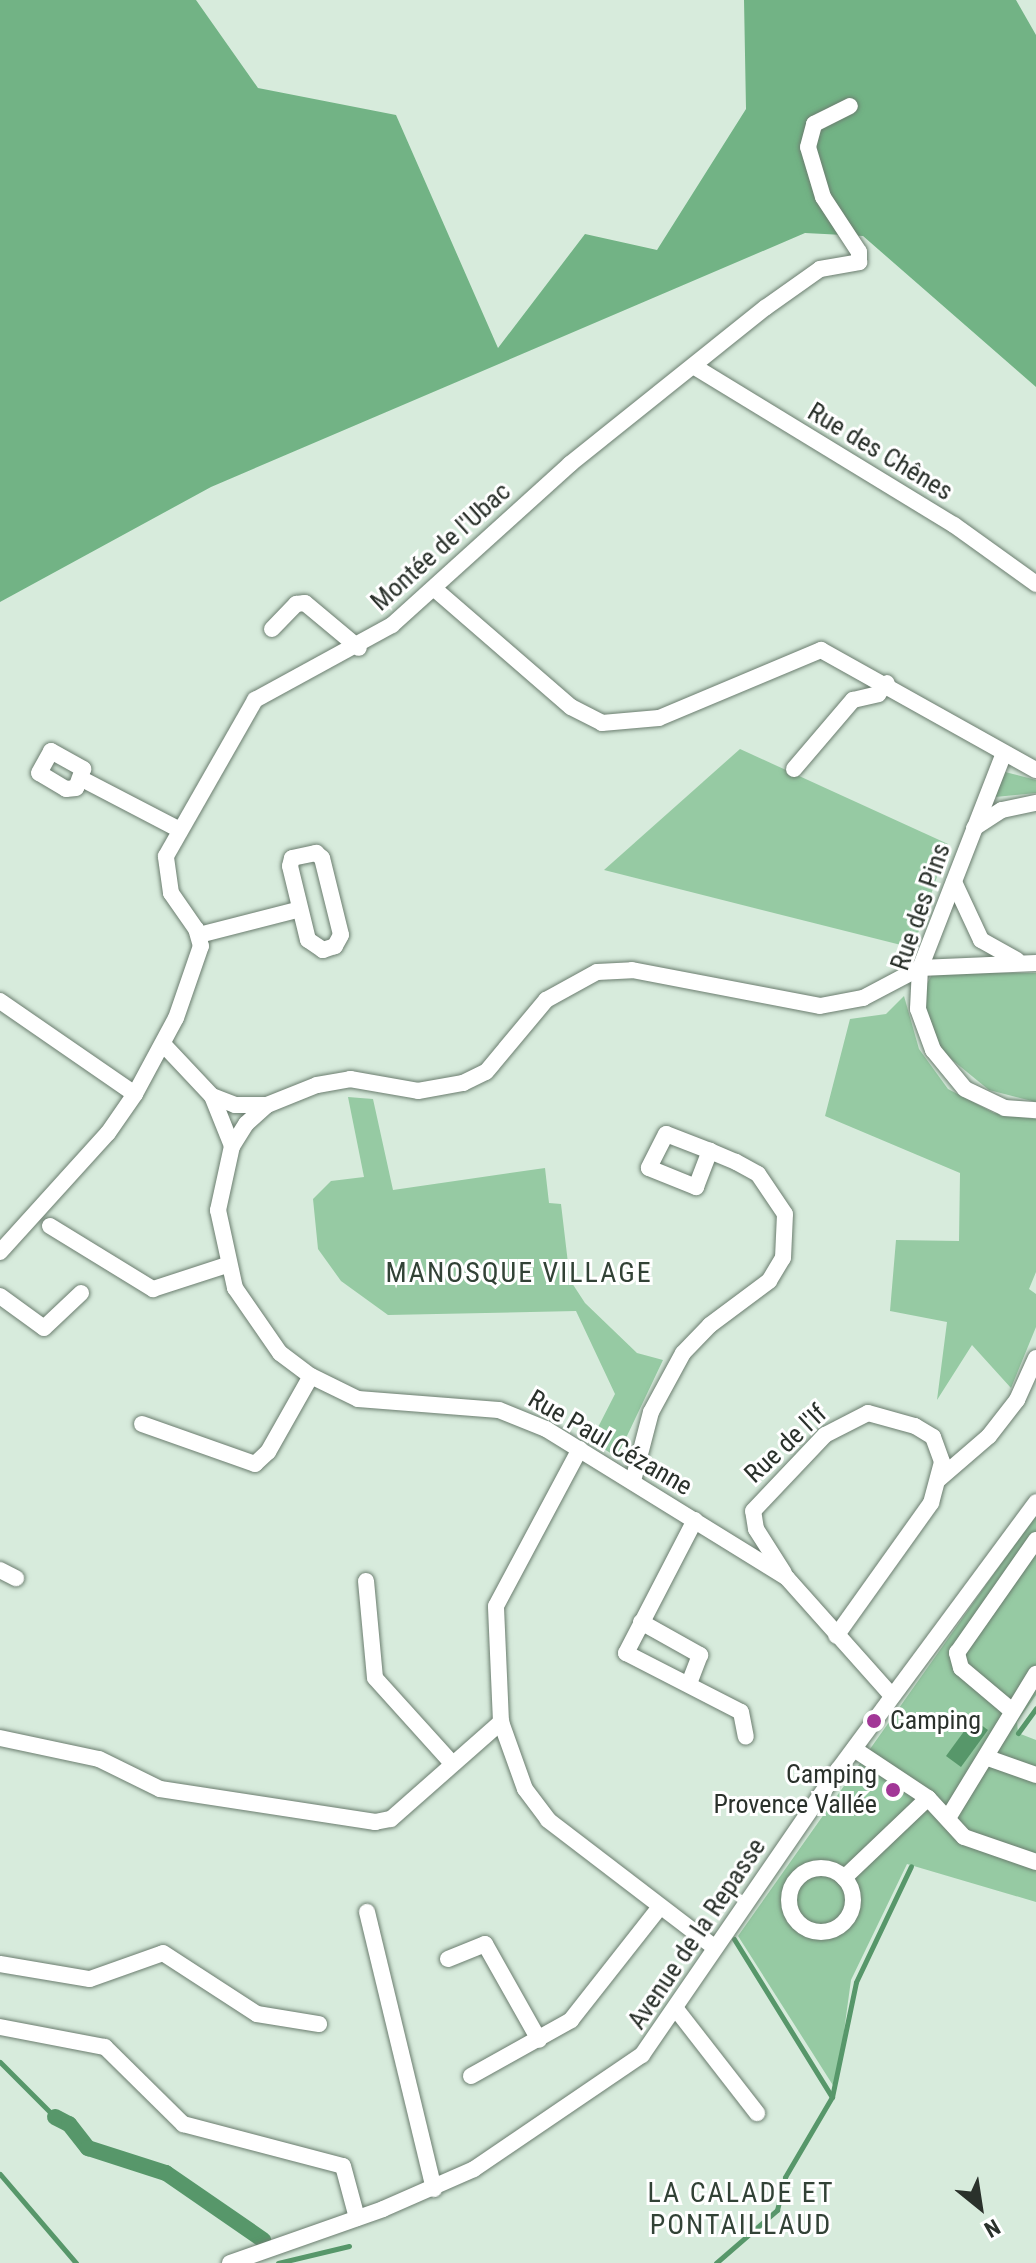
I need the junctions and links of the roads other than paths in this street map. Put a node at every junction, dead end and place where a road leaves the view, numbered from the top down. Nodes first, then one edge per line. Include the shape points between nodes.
1 (850, 106) dead end
2 (695, 367) junction
3 (1036, 584) edge
4 (437, 591) junction
5 (272, 629) dead end
6 (359, 648) junction
7 (887, 683) junction
8 (1004, 753) junction
9 (794, 769) dead end
10 (1036, 770) edge
11 (82, 779) dead end
12 (1036, 803) edge
13 (178, 829) junction
14 (973, 829) junction
15 (954, 882) junction
16 (300, 909) junction
17 (199, 935) junction
18 (1031, 963) edge
19 (920, 968) junction
20 (0, 1001) edge
21 (163, 1044) junction
22 (135, 1094) junction
23 (212, 1096) junction
24 (267, 1105) junction
25 (1036, 1110) edge
26 (232, 1146) junction
27 (716, 1154) dead end
28 (50, 1226) dead end
29 (0, 1252) edge
30 (227, 1265) junction
31 (81, 1293) dead end
32 (0, 1296) edge
33 (1036, 1358) edge
34 (311, 1376) junction
35 (142, 1424) dead end
36 (580, 1449) junction
37 (938, 1480) junction
38 (633, 1481) junction
39 (1036, 1502) edge
40 (695, 1520) junction
41 (1036, 1540) edge
42 (0, 1570) edge
43 (16, 1578) dead end
44 (787, 1578) junction
45 (366, 1581) dead end
46 (641, 1622) junction
47 (836, 1636) junction
48 (1036, 1674) edge
49 (689, 1684) junction
50 (892, 1696) junction
51 (1011, 1710) junction
52 (501, 1722) junction
53 (746, 1737) dead end
54 (0, 1738) edge
55 (854, 1749) junction
56 (988, 1758) junction
57 (451, 1762) junction
58 (1036, 1775) edge
59 (928, 1798) junction
60 (948, 1818) junction
61 (1036, 1862) edge
62 (844, 1878) junction
63 (660, 1907) junction
64 (367, 1912) dead end
65 (714, 1947) junction
66 (448, 1959) dead end
67 (1, 1963) edge
68 (676, 2009) junction
69 (319, 2024) dead end
70 (0, 2027) edge
71 (539, 2040) junction
72 (471, 2076) dead end
73 (757, 2113) dead end
74 (434, 2189) junction
75 (357, 2218) junction
76 (230, 2263) edge

1 - 2 street, Montée de l'Ubac via 814,124 808,147 823,197 861,259 852,266 814,273
2 - 3 street, Rue des Chênes via 944,518
2 - 4 street, Montée de l'Ubac via 570,464
4 - 6 street, Montée de l'Ubac
4 - 7 street via 571,707 602,723 659,718 814,650 839,656
5 - 6 street via 296,604 305,603
6 - 13 street, Montée de l'Ubac via 259,695
7 - 8 street
7 - 9 street via 878,694 853,700
8 - 10 street
8 - 14 street, Rue des Pins
11 - 13 street
12 - 14 street via 1002,810
13 - 17 street, Montée de l'Ubac via 166,856 166,873 171,893
14 - 15 street, Rue des Pins
15 - 18 street via 981,940
15 - 19 street, Rue des Pins
16 - 16 street via 314,948 339,943 322,858 316,853 289,862
16 - 17 street
17 - 21 street via 199,962
18 - 19 street
19 - 24 street via 863,998 820,1006 632,970 603,971 555,991 497,1063 463,1083 411,1092 343,1080
19 - 25 street, Rue des Pins via 920,1017 947,1071 986,1102
20 - 22 street
21 - 22 street
21 - 23 street
22 - 29 street via 82,1164
23 - 24 street via 240,1106
23 - 26 street
24 - 26 street, Rue Paul Cézanne
26 - 30 street, Rue Paul Cézanne via 218,1201
27 - 38 street via 758,1174 779,1199 788,1228 783,1258 769,1281 710,1325 683,1353 651,1412
28 - 30 street via 153,1289
30 - 34 street, Rue Paul Cézanne via 259,1329
31 - 32 street via 44,1328
33 - 37 street via 1023,1389 979,1447
34 - 35 street via 268,1452 255,1464
34 - 36 street, Rue Paul Cézanne via 349,1396 381,1404 510,1412
36 - 38 street, Rue Paul Cézanne
36 - 52 street via 496,1606
37 - 44 street, Rue de l'If via 940,1447 922,1428 868,1413 837,1425 753,1511 756,1529
37 - 47 street, Rue de l'If via 922,1518
38 - 40 street, Rue Paul Cézanne
39 - 50 street, Avenue de la Repasse
40 - 44 street, Rue Paul Cézanne
40 - 46 street
41 - 51 street via 957,1653 961,1668
42 - 43 street
44 - 47 street, Rue Paul Cézanne
45 - 57 street via 375,1678
46 - 49 street via 700,1655
46 - 49 street via 626,1653
47 - 50 street, Rue Paul Cézanne
48 - 51 street
49 - 53 street via 743,1713
50 - 55 street, Avenue de la Repasse
51 - 56 street
52 - 57 street
52 - 63 street via 525,1789 548,1820
54 - 57 street via 99,1759 154,1787 375,1822 396,1815
55 - 59 street
55 - 65 street, Avenue de la Repasse
56 - 58 street
56 - 60 street
59 - 60 street
59 - 62 street
60 - 61 street via 969,1840
62 - 62 street via 853,1896 842,1924 813,1932 796,1921 789,1903 799,1876 827,1869
63 - 65 street
63 - 71 street via 571,2020
64 - 74 street
65 - 68 street, Avenue de la Repasse
66 - 71 street via 485,1944
67 - 69 street via 90,1979 167,1954 257,2014
68 - 73 street
68 - 74 street, Avenue de la Repasse via 648,2049 615,2077 499,2155
70 - 75 street via 105,2047 183,2124 343,2166
71 - 72 street
74 - 75 street, Avenue de la Repasse
75 - 76 street, Avenue de la Repasse

